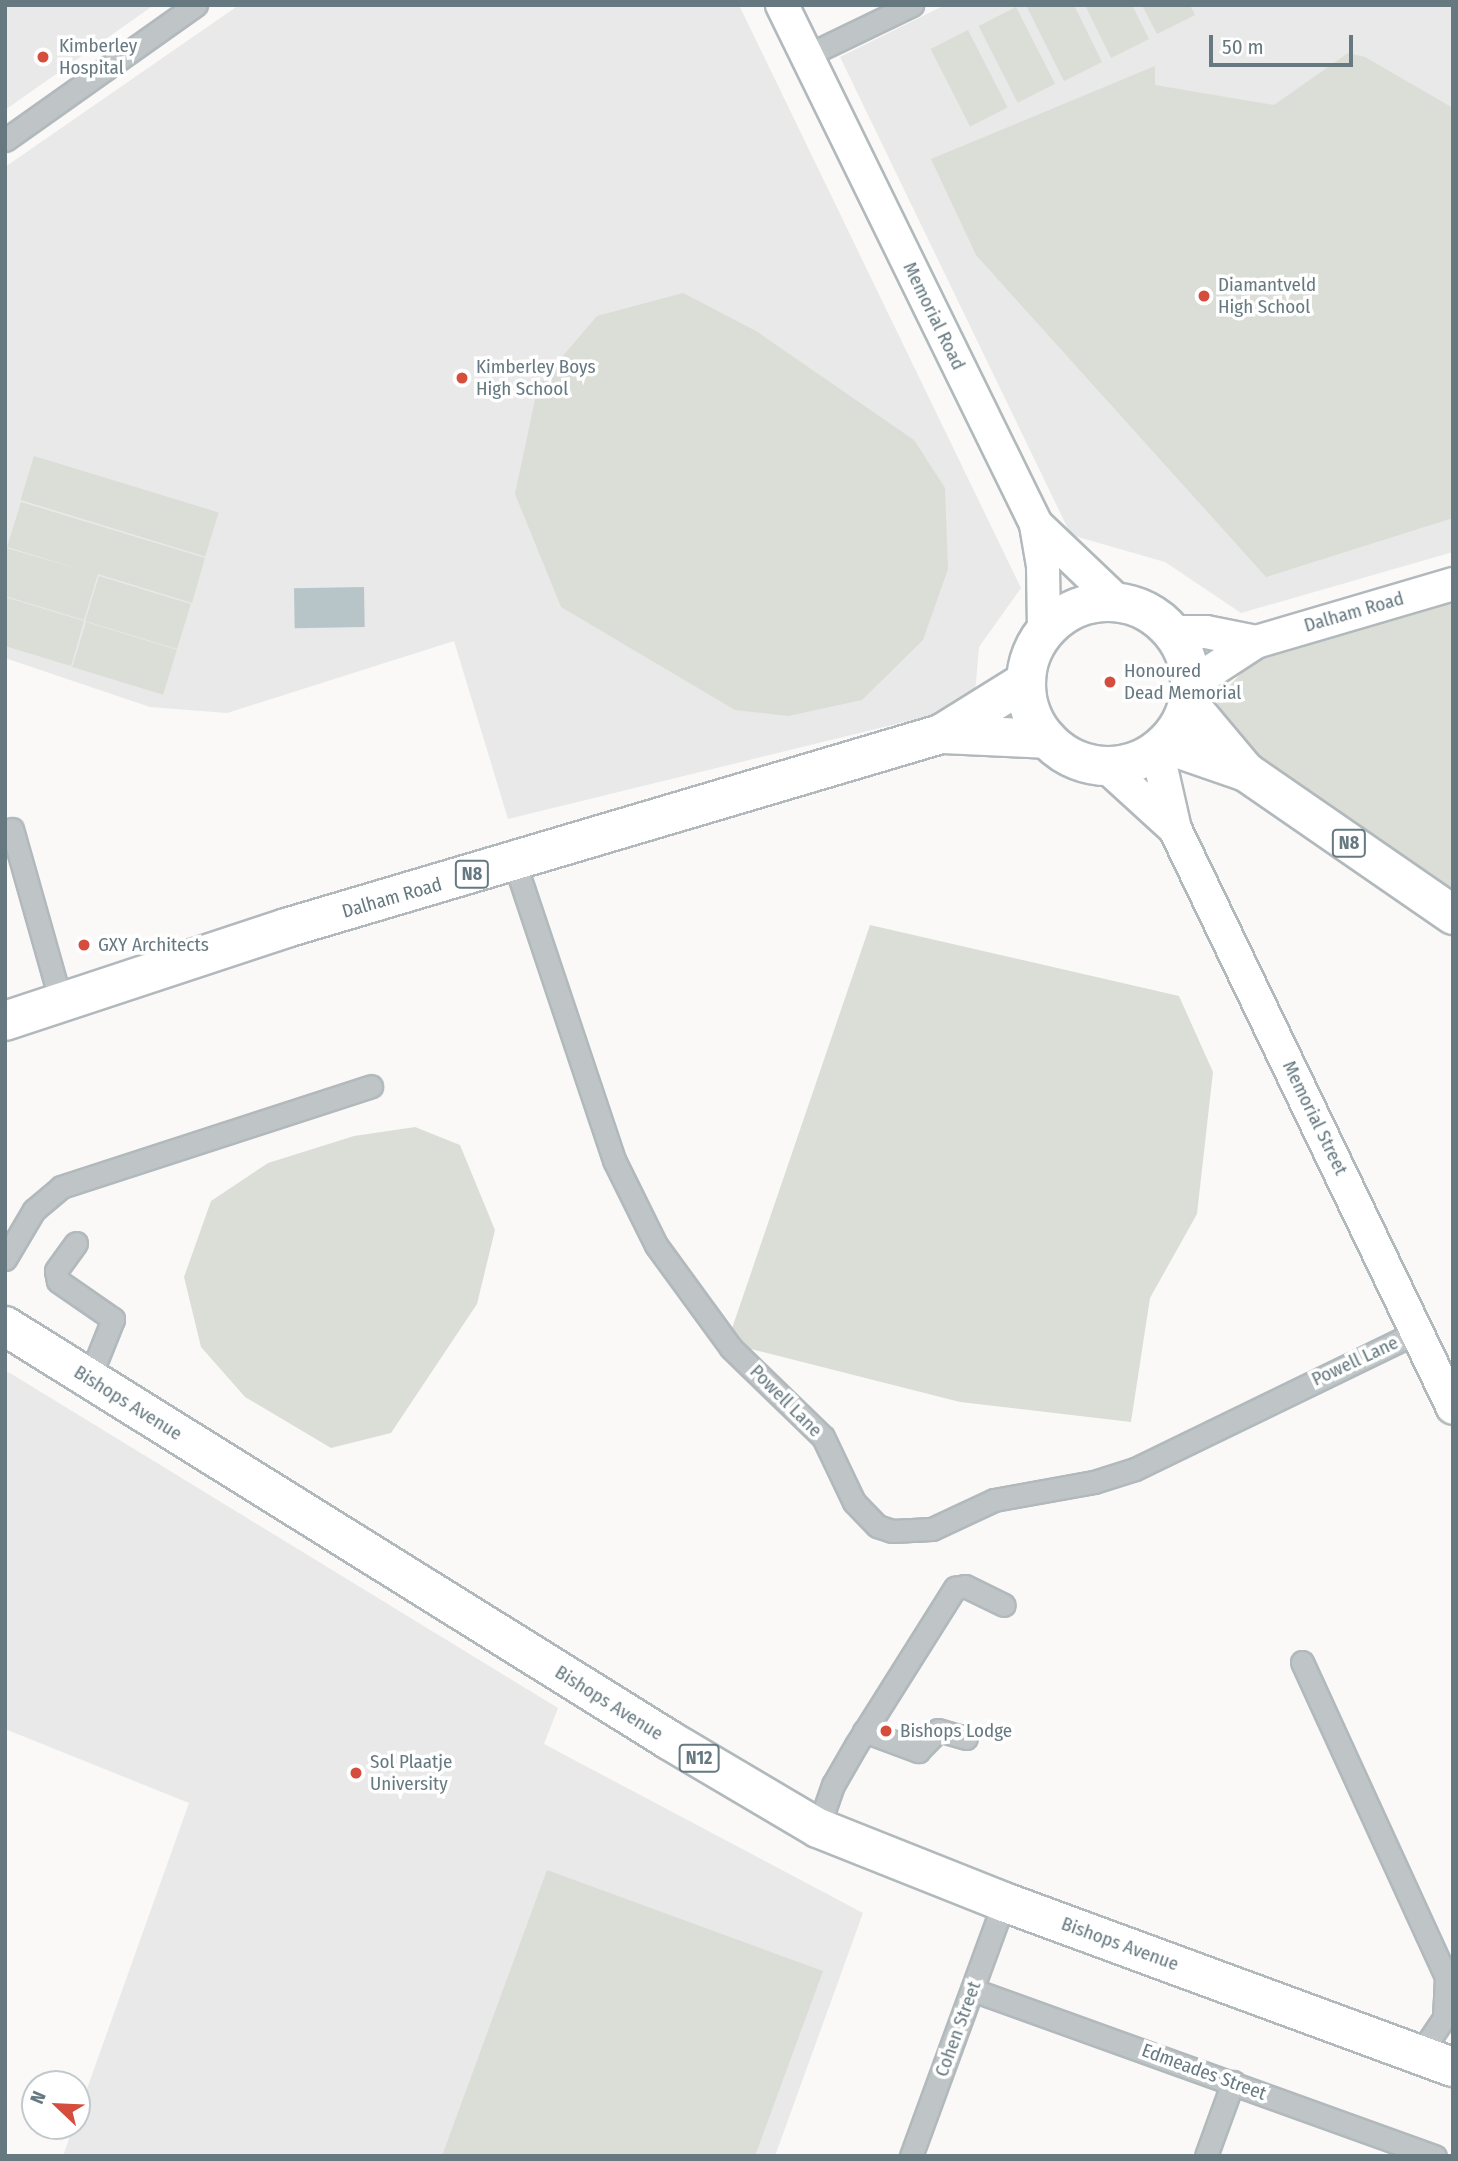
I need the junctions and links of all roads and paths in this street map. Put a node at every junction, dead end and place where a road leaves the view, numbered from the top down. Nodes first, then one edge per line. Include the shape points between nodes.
1 (196, 5) edge
2 (782, 5) edge
3 (912, 5) edge
4 (806, 56) junction
5 (5, 139) edge
6 (1036, 524) junction
7 (1453, 584) edge
8 (1118, 602) junction
9 (1172, 632) junction
10 (1044, 634) junction
11 (1256, 642) junction
12 (1026, 681) junction
13 (1189, 694) junction
14 (942, 734) junction
15 (1047, 739) junction
16 (1161, 747) junction
17 (1107, 766) junction
18 (1246, 772) junction
19 (12, 829) dead end
20 (1175, 829) junction
21 (514, 861) junction
22 (1453, 915) edge
23 (61, 1002) junction
24 (5, 1021) edge
25 (371, 1086) dead end
26 (76, 1243) dead end
27 (5, 1259) edge
28 (5, 1326) edge
29 (1417, 1332) junction
30 (89, 1379) junction
31 (1453, 1408) edge
32 (1004, 1605) dead end
33 (1302, 1662) dead end
34 (864, 1731) junction
35 (967, 1738) dead end
36 (818, 1828) junction
37 (1004, 1902) junction
38 (972, 1990) junction
39 (1436, 2061) edge
40 (1233, 2082) junction
41 (911, 2156) edge
42 (1206, 2156) edge
43 (1435, 2156) edge

1 - 5 street
2 - 4 street, Memorial Road
3 - 4 street
4 - 6 street, Memorial Road
6 - 8 street, Memorial Road
6 - 10 street via 1043,566
7 - 11 street, Dalham Road
8 - 9 highway, N8 via 1148,612
8 - 10 highway, N8 via 1077,608
9 - 11 street, Dalham Road via 1206,632
9 - 13 highway, N8 via 1185,657
10 - 12 highway, N8 via 1031,655
11 - 13 street, Dalham Road
12 - 14 highway, Dalham Road / N8
12 - 15 highway, N8 via 1035,722
13 - 16 highway
13 - 18 highway, N8
14 - 15 highway, Dalham Road / N8
14 - 21 highway, Dalham Road / N8
15 - 17 highway, N8 via 1077,761
16 - 17 highway, N8 via 1142,759
16 - 18 highway, N8
16 - 20 street, Memorial Street
17 - 20 street, Memorial Street
18 - 22 highway, N8
19 - 23 street
20 - 29 street, Memorial Street
21 - 23 highway, Dalham Road / N8 via 286,928
21 - 29 street, Powell Lane via 614,1160 656,1245 731,1348 823,1437 854,1502 877,1526 892,1531 932,1529 995,1500 1094,1482 1135,1469
23 - 24 highway, Dalham Road / N8
25 - 27 street via 61,1187 34,1210
26 - 30 street via 56,1271 58,1281 113,1319
28 - 30 highway, Bishops Avenue / N12
29 - 31 street, Memorial Street
30 - 36 highway, Bishops Avenue / N12
32 - 34 street via 965,1586 955,1588
33 - 39 street via 1446,1977
34 - 35 street via 918,1751 938,1730
34 - 36 street via 834,1785
36 - 37 highway, Bishops Avenue / N12
37 - 38 street, Cohen Street
37 - 39 highway, Bishops Avenue / N12
38 - 40 street, Edmeades Street
38 - 41 street, Cohen Street
40 - 42 street
40 - 43 street, Edmeades Street

